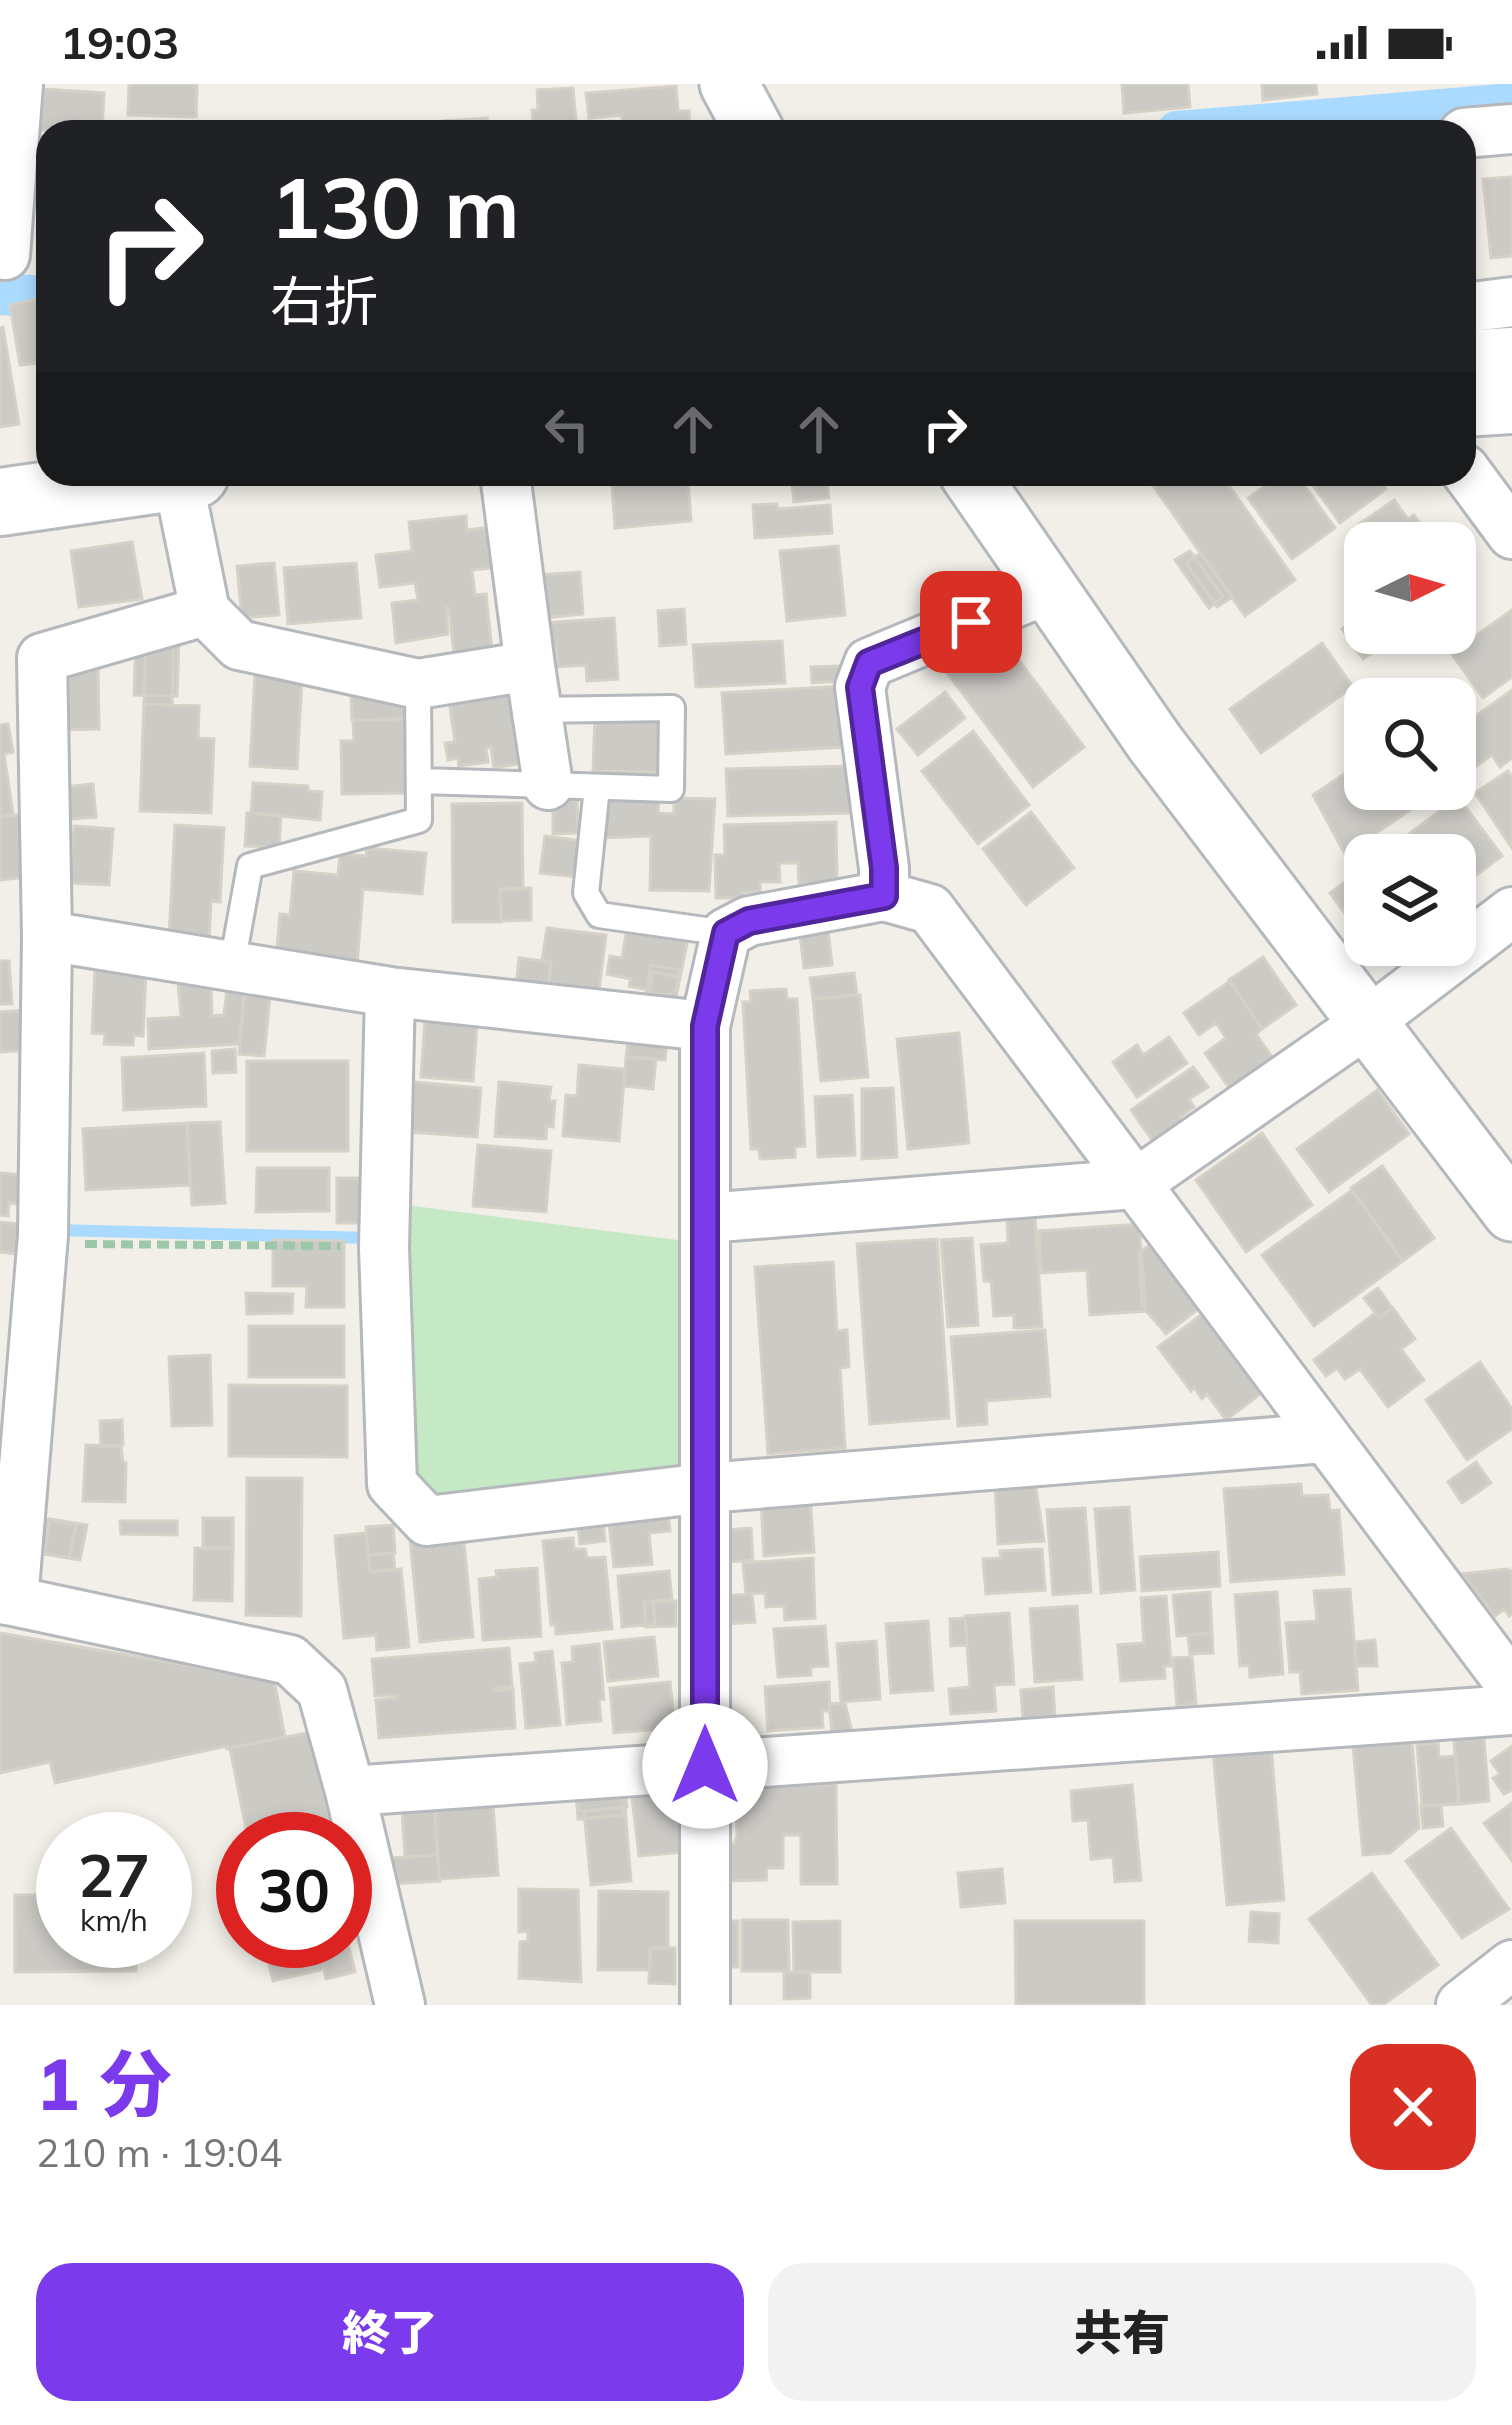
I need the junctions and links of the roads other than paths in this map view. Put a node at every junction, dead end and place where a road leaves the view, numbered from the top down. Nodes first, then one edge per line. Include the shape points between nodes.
1 (18, 84) edge
2 (728, 84) edge
3 (748, 120) edge
4 (1512, 129) edge
5 (1476, 132) edge
6 (18, 256) edge
7 (1512, 302) edge
8 (1476, 306) edge
9 (1512, 361) edge
10 (1476, 363) edge
11 (1512, 409) edge
12 (1476, 411) edge
13 (1476, 485) edge
14 (108, 486) edge
15 (185, 486) edge
16 (507, 486) edge
17 (977, 486) edge
18 (0, 502) edge
19 (1512, 534) edge
20 (1048, 589) junction
21 (205, 610) junction
22 (418, 684) junction
23 (533, 688) junction
24 (421, 782) junction
25 (548, 785) junction
26 (597, 787) junction
27 (884, 896) junction
28 (1512, 912) edge
29 (726, 933) junction
30 (47, 936) junction
31 (232, 965) junction
32 (389, 992) junction
33 (1368, 1022) junction
34 (705, 1026) junction
35 (1135, 1184) junction
36 (1512, 1212) edge
37 (706, 1218) junction
38 (1324, 1438) junction
39 (706, 1488) junction
40 (6, 1600) edge
41 (1512, 1686) edge
42 (1512, 1710) edge
43 (705, 1766) junction
44 (350, 1791) junction
45 (1512, 1965) edge
46 (400, 2005) edge
47 (704, 2005) edge
48 (1462, 2005) edge

1 - 6 street
2 - 3 street
4 - 5 street
7 - 8 street
9 - 10 main road
11 - 12 street
13 - 19 street
14 - 18 main road
15 - 21 street
16 - 23 street
17 - 20 street
20 - 27 street via 869,663 860,687
20 - 33 street
21 - 22 street via 239,645
21 - 30 street via 42,658
22 - 23 street
22 - 24 lane
23 - 25 street
23 - 26 lane via 672,708 671,789
24 - 25 lane
24 - 31 lane via 419,820 250,866
25 - 26 lane
26 - 29 lane via 586,893 599,915
27 - 29 street via 749,921
27 - 35 street via 930,909
28 - 33 street
29 - 34 street
30 - 31 street
30 - 40 street via 42,1243
31 - 32 street
32 - 34 street
32 - 39 street via 384,1247 392,1484 427,1521
33 - 35 street
33 - 36 street
34 - 37 street
35 - 37 street
35 - 38 street
37 - 39 street
38 - 39 street
38 - 41 street
39 - 43 street
40 - 44 street via 290,1660 322,1690
42 - 43 street
43 - 44 street
43 - 47 street
44 - 46 street
45 - 48 street

